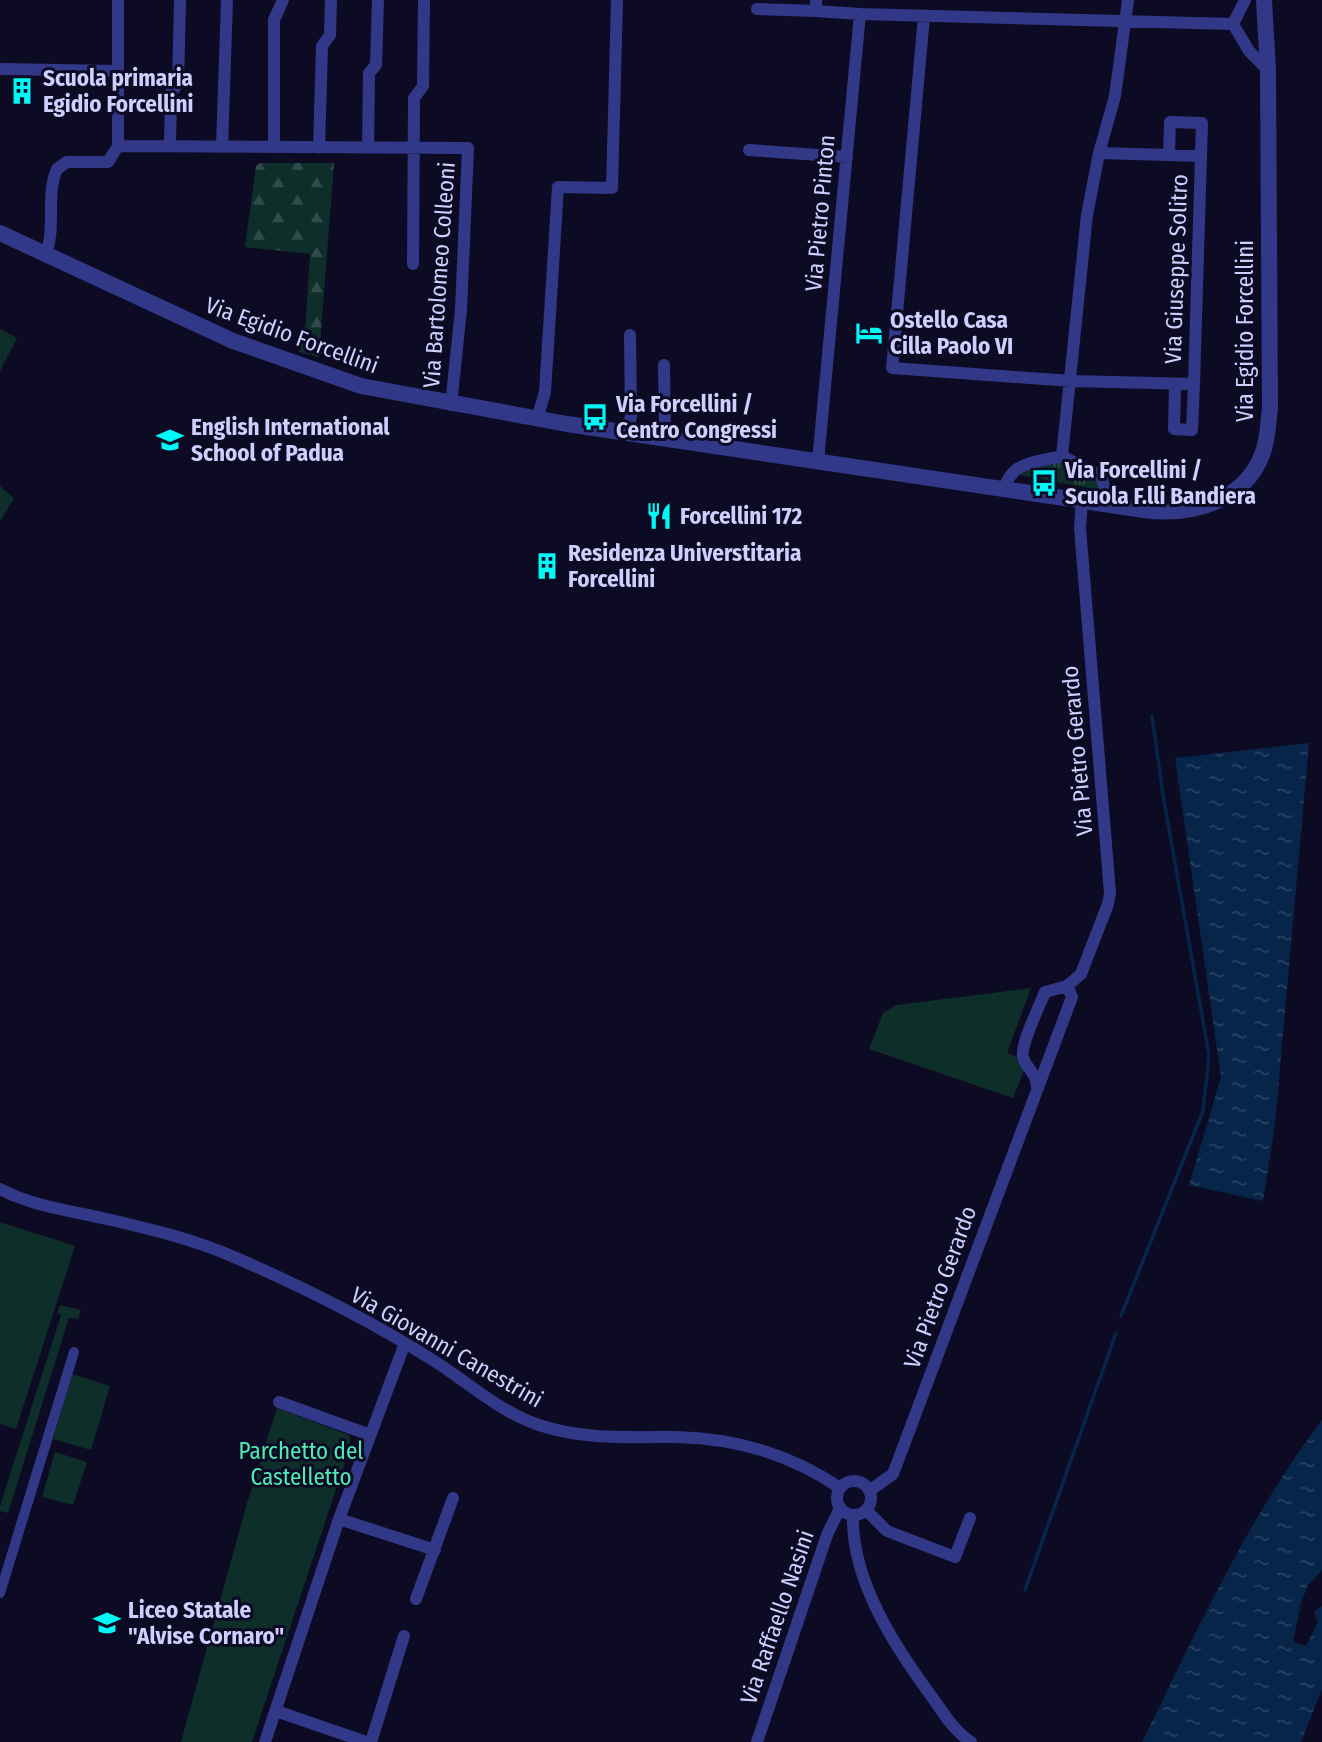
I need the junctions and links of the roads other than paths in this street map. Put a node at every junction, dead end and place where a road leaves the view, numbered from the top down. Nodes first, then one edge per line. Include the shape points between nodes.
1 (118, 0) edge
2 (180, 0) edge
3 (227, 0) edge
4 (283, 0) edge
5 (331, 0) edge
6 (378, 0) edge
7 (424, 0) edge
8 (617, 0) edge
9 (1128, 0) edge
10 (1245, 0) edge
11 (1264, 0) edge
12 (816, 6) edge
13 (757, 9) dead end
14 (860, 14) junction
15 (924, 17) junction
16 (1127, 23) junction
17 (1233, 24) junction
18 (0, 69) edge
19 (1268, 70) junction
20 (117, 71) junction
21 (118, 146) junction
22 (170, 146) junction
23 (222, 147) junction
24 (274, 147) junction
25 (319, 148) junction
26 (368, 148) junction
27 (414, 149) junction
28 (749, 150) dead end
29 (1099, 153) junction
30 (1169, 155) junction
31 (1201, 156) junction
32 (847, 157) junction
33 (0, 233) edge
34 (45, 256) junction
35 (413, 264) dead end
36 (630, 335) dead end
37 (664, 365) dead end
38 (1071, 381) junction
39 (1175, 384) junction
40 (1194, 384) junction
41 (451, 405) junction
42 (537, 419) junction
43 (627, 433) junction
44 (665, 439) junction
45 (1062, 456) junction
46 (818, 461) junction
47 (1005, 488) junction
48 (1082, 500) junction
49 (1105, 504) junction
50 (1067, 986) junction
51 (1040, 1069) junction
52 (0, 1189) edge
53 (405, 1343) junction
54 (74, 1352) dead end
55 (279, 1402) dead end
56 (370, 1435) junction
57 (840, 1488) junction
58 (869, 1492) junction
59 (453, 1498) dead end
60 (840, 1507) junction
61 (866, 1510) junction
62 (853, 1515) junction
63 (970, 1518) dead end
64 (339, 1519) junction
65 (435, 1550) junction
66 (1, 1589) edge
67 (416, 1599) dead end
68 (404, 1636) dead end
69 (276, 1711) junction
70 (265, 1742) edge
71 (369, 1742) edge
72 (757, 1742) edge
73 (971, 1742) edge

1 - 20 street
2 - 22 street via 178,83 172,93
3 - 23 street
4 - 24 street via 274,20
5 - 25 street via 330,36 322,46
6 - 26 street via 376,65 369,73
7 - 27 street via 423,86 414,98
8 - 42 street via 612,188 558,187 545,392
9 - 16 street
10 - 17 street
11 - 19 street, Via Egidio Forcellini
12 - 13 street
12 - 14 street
14 - 15 street
14 - 32 street, Via Pietro Pinton
15 - 16 street
15 - 38 street, Via Giuseppe Solitro via 892,368
16 - 17 street
16 - 29 street via 1115,96
17 - 19 street via 1249,51
18 - 20 street
19 - 49 street, Via Egidio Forcellini via 1270,408 1263,455 1238,489 1212,505 1161,512
20 - 21 street
21 - 22 street
21 - 34 street via 108,162 67,162 57,169
22 - 23 street
23 - 24 street
24 - 25 street
25 - 26 street
26 - 27 street
27 - 35 street
27 - 41 street, Via Bartolomeo Colleoni via 468,148 461,310
28 - 32 street
29 - 30 street, Via Giuseppe Solitro
29 - 38 street via 1087,215
30 - 31 street, Via Giuseppe Solitro
30 - 31 street, Via Giuseppe Solitro via 1170,122 1181,122 1202,123
31 - 40 street, Via Giuseppe Solitro
32 - 46 street, Via Pietro Pinton
33 - 34 street, Via Egidio Forcellini
34 - 41 street, Via Egidio Forcellini via 221,336 307,369
36 - 43 street
37 - 44 street
38 - 39 street, Via Giuseppe Solitro
38 - 45 street
39 - 40 street, Via Giuseppe Solitro
39 - 40 street, Via Giuseppe Solitro via 1174,429 1192,430
41 - 42 street, Via Egidio Forcellini
42 - 43 street, Via Egidio Forcellini
43 - 44 street, Via Egidio Forcellini
44 - 46 street, Via Egidio Forcellini
45 - 47 street via 1017,467 1008,475
45 - 49 street via 1101,476 1107,492
46 - 47 street, Via Egidio Forcellini
47 - 48 street, Via Egidio Forcellini
48 - 49 street, Via Egidio Forcellini
48 - 50 street, Via Pietro Gerardo via 1080,528 1110,893 1086,960 1078,977
50 - 51 street via 1072,997
50 - 51 street, Via Pietro Gerardo via 1045,992 1023,1050 1024,1061
51 - 58 street, Via Pietro Gerardo via 893,1474
52 - 53 street, Via Giovanni Canestrini via 216,1250
53 - 56 street
53 - 57 street, Via Giovanni Canestrini via 502,1407 538,1425 603,1436 738,1443 791,1461
54 - 66 street
55 - 56 street
56 - 64 street
57 - 58 street, Via Giovanni Canestrini via 858,1482
57 - 60 street
58 - 61 street
59 - 65 street
60 - 62 street
60 - 72 street, Via Raffaello Nasini
61 - 62 street
61 - 63 street via 887,1531 955,1557
62 - 73 street via 855,1540 880,1614 925,1688 957,1732
64 - 65 street
64 - 69 street
65 - 67 street
68 - 71 street
69 - 70 street
69 - 71 street

